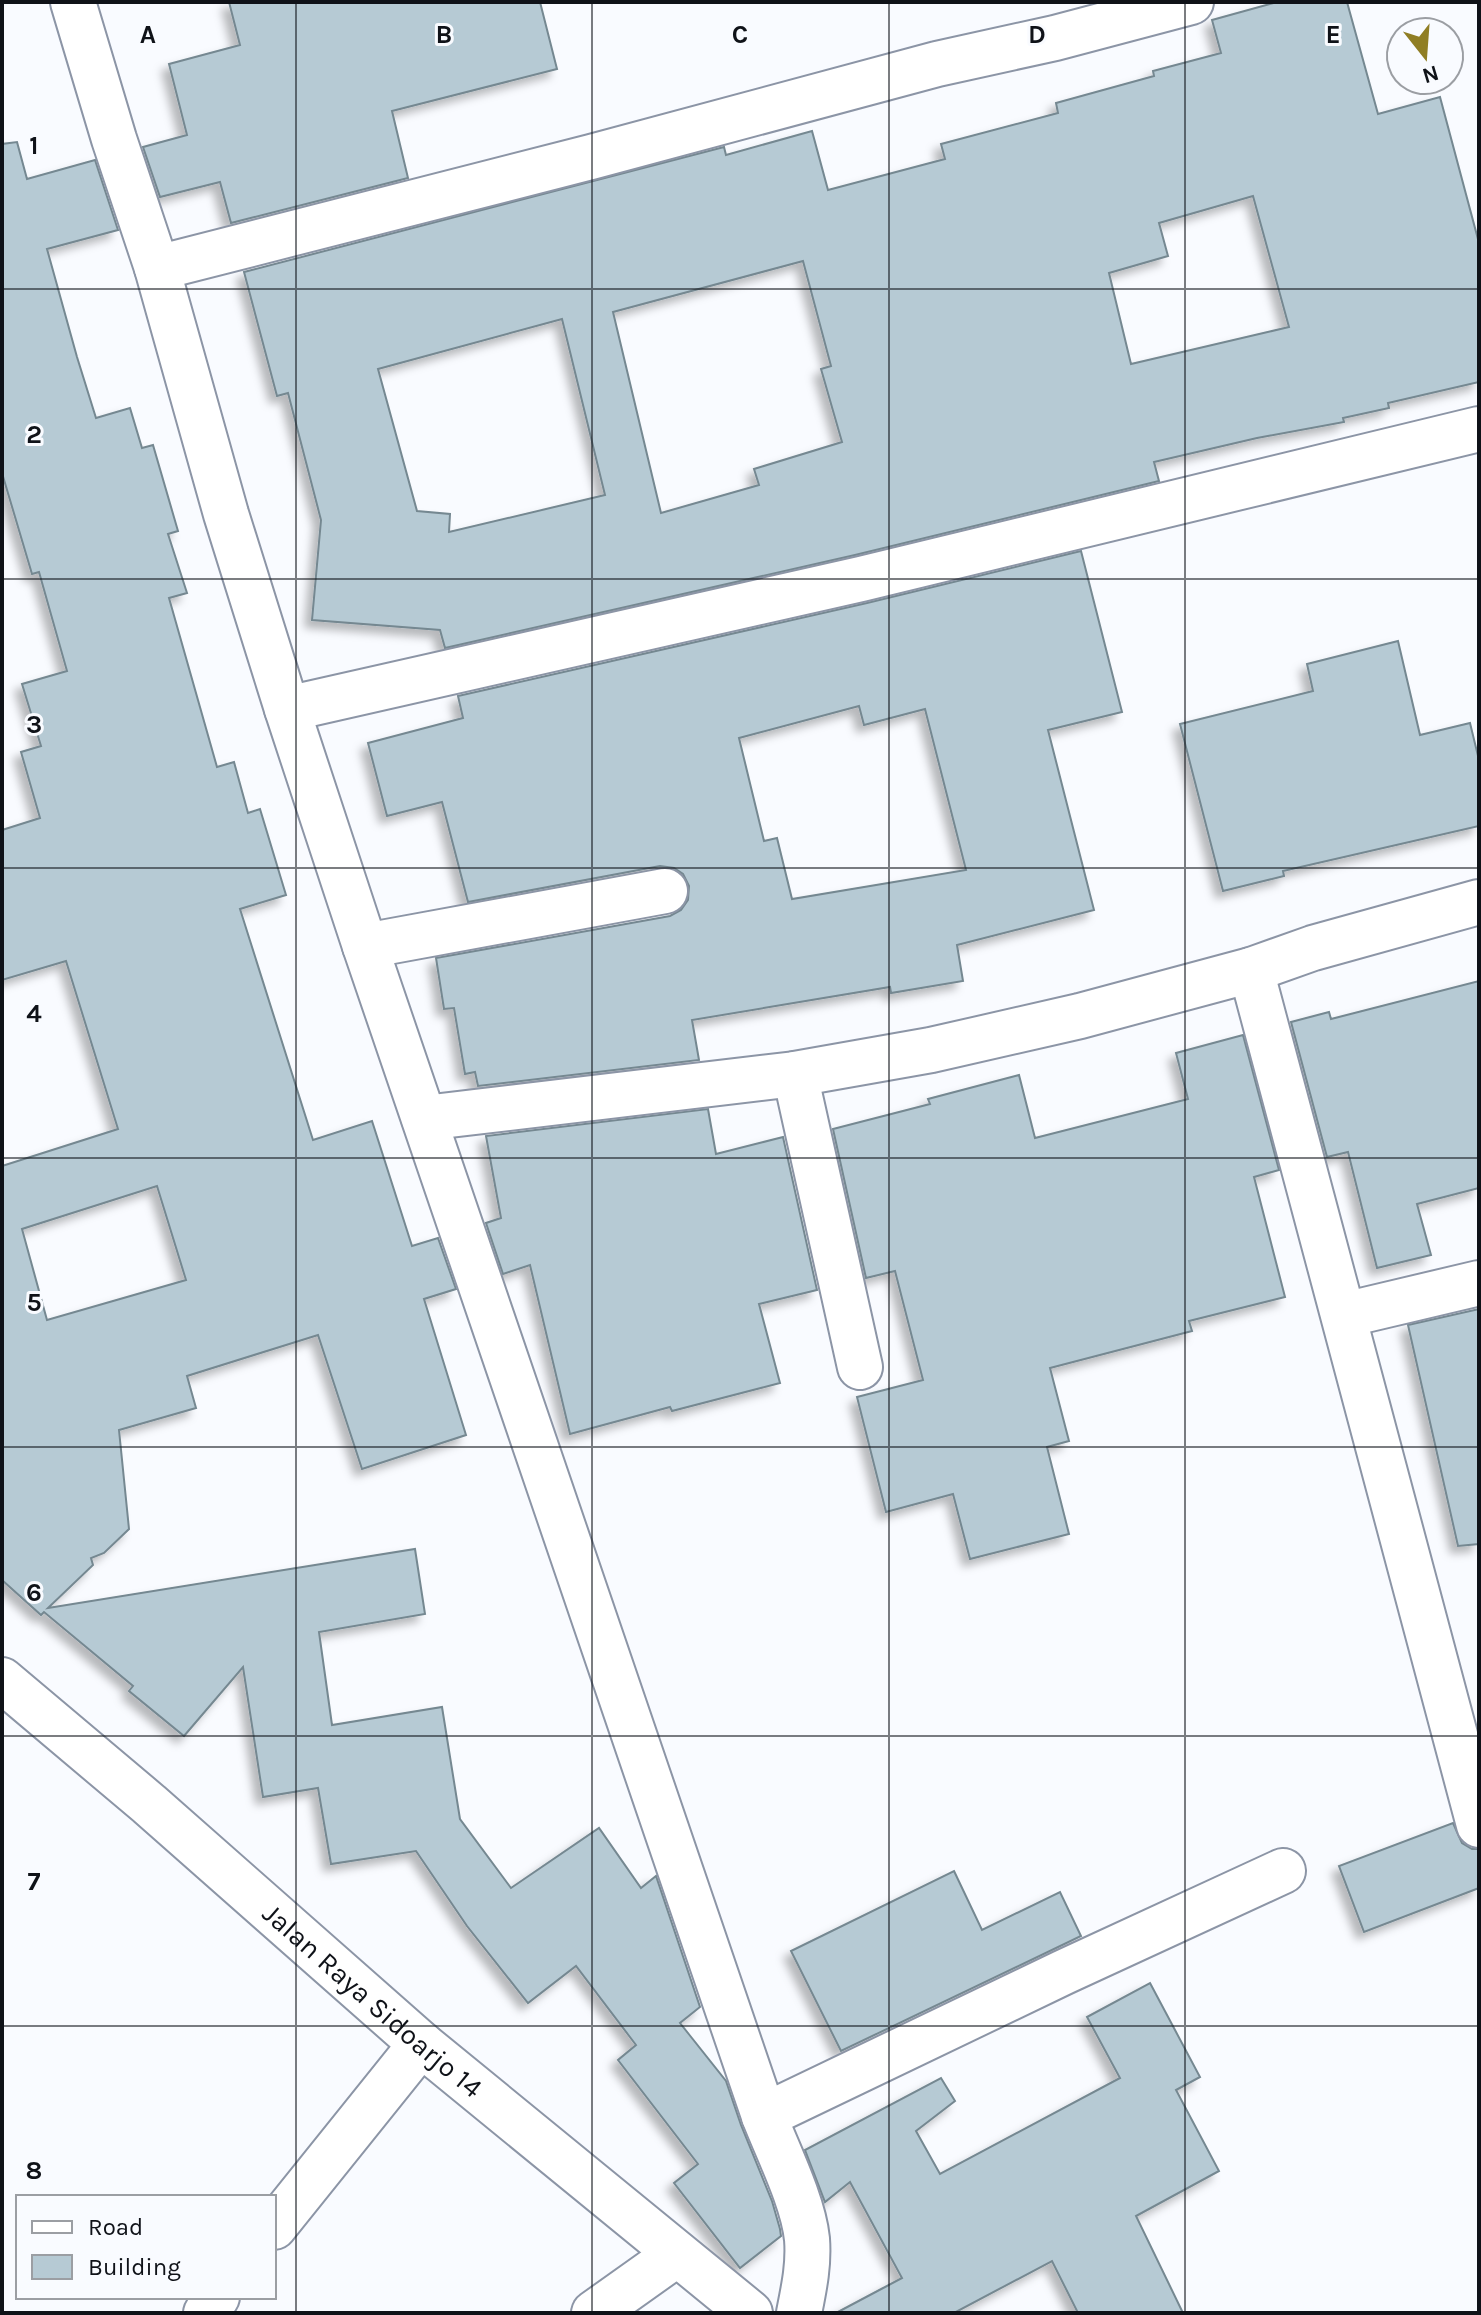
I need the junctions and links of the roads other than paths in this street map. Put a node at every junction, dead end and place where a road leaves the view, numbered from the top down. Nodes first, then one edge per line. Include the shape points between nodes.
1 (73, 2) edge
2 (1191, 2) edge
3 (157, 268) junction
4 (1479, 429) edge
5 (287, 709) junction
6 (665, 891) dead end
7 (1479, 902) edge
8 (365, 946) junction
9 (1251, 970) junction
10 (795, 1074) junction
11 (424, 1118) junction
12 (1479, 1283) edge
13 (1344, 1315) junction
14 (860, 1367) dead end
15 (2, 1680) edge
16 (1479, 1825) edge
17 (1283, 1871) dead end
18 (421, 2044) junction
19 (764, 2116) junction
20 (276, 2225) edge
21 (677, 2254) junction
22 (594, 2313) edge
23 (750, 2313) edge
24 (799, 2313) edge

1 - 3 street
2 - 3 street
3 - 5 street
4 - 5 street via 890,572
5 - 8 street
6 - 8 street
7 - 9 street
8 - 11 street
9 - 10 street via 931,1050
9 - 13 street
10 - 11 street
10 - 14 street
11 - 19 street
12 - 13 street
13 - 16 street
15 - 18 street, Jalan Raya Sidoarjo 14
17 - 19 street
18 - 20 street
18 - 21 street, Jalan Raya Sidoarjo 14
19 - 24 street via 807,2238
21 - 22 street
21 - 23 street, Jalan Raya Sidoarjo 14

